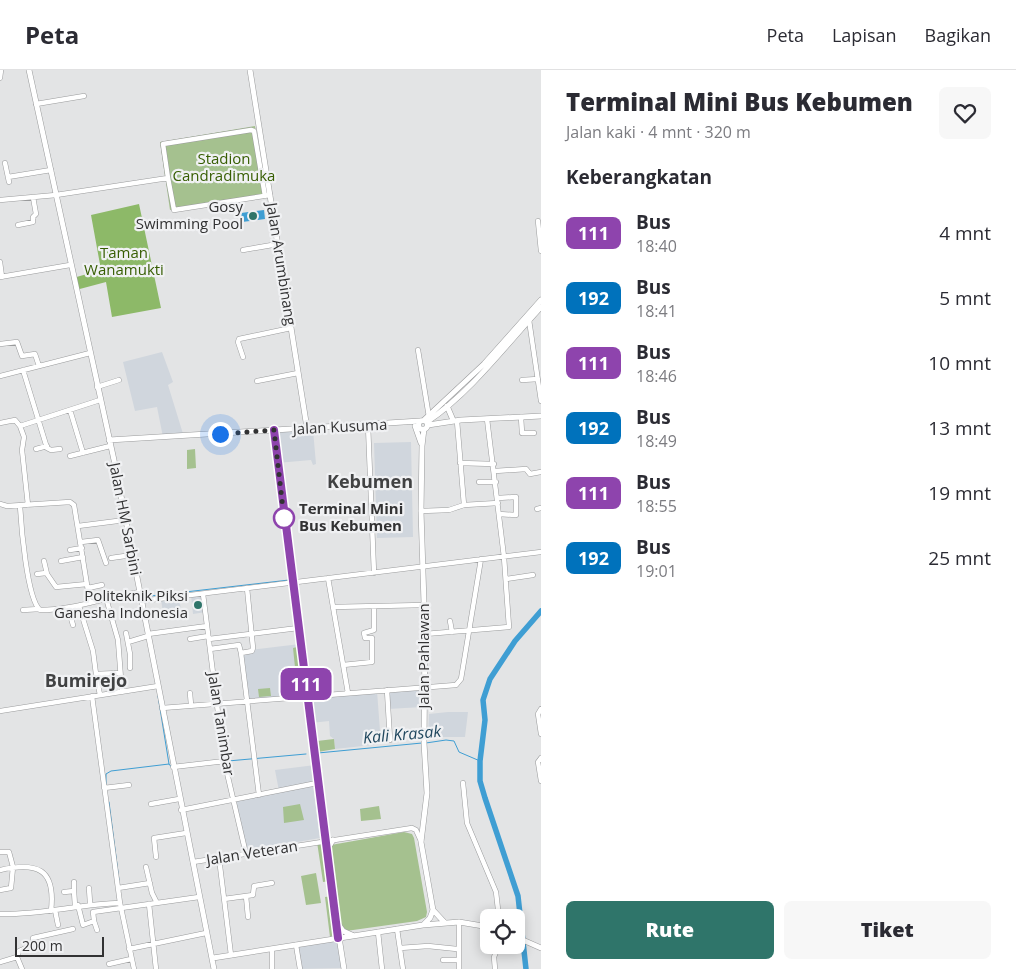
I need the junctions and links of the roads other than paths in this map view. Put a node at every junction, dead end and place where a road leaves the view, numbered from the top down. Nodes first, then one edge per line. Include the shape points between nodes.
1 (1, 70) edge
2 (29, 70) edge
3 (250, 70) edge
4 (0, 78) edge
5 (84, 96) dead end
6 (36, 104) junction
7 (5, 163) dead end
8 (51, 170) junction
9 (168, 178) junction
10 (56, 196) junction
11 (267, 196) junction
12 (33, 198) junction
13 (0, 200) edge
14 (538, 221) dead end
15 (18, 225) dead end
16 (278, 244) junction
17 (243, 250) dead end
18 (541, 251) edge
19 (0, 262) edge
20 (70, 265) junction
21 (1, 277) edge
22 (541, 300) edge
23 (541, 307) edge
24 (529, 320) junction
25 (291, 328) junction
26 (0, 344) edge
27 (541, 346) edge
28 (534, 347) junction
29 (418, 350) dead end
30 (90, 353) junction
31 (243, 357) dead end
32 (39, 366) junction
33 (23, 370) junction
34 (539, 371) edge
35 (298, 372) junction
36 (0, 376) edge
37 (538, 378) junction
38 (119, 380) dead end
39 (522, 380) dead end
40 (257, 381) dead end
41 (98, 388) junction
42 (100, 400) junction
43 (541, 401) edge
44 (447, 406) junction
45 (70, 410) junction
46 (541, 416) edge
47 (521, 417) junction
48 (487, 419) junction
49 (457, 420) junction
50 (39, 421) junction
51 (411, 422) junction
52 (0, 423) edge
53 (426, 423) junction
54 (368, 425) junction
55 (20, 426) junction
56 (307, 428) junction
57 (274, 430) junction
58 (534, 432) dead end
59 (110, 443) junction
60 (46, 446) junction
61 (422, 446) junction
62 (36, 449) dead end
63 (60, 449) dead end
64 (83, 453) junction
65 (70, 456) dead end
66 (460, 463) junction
67 (494, 464) junction
68 (495, 471) junction
69 (541, 472) edge
70 (479, 482) dead end
71 (496, 482) junction
72 (498, 500) junction
73 (0, 504) edge
74 (20, 505) junction
75 (28, 505) junction
76 (464, 506) junction
77 (421, 510) junction
78 (499, 514) junction
79 (125, 520) junction
80 (78, 526) junction
81 (81, 542) junction
82 (82, 548) junction
83 (70, 550) dead end
84 (541, 552) edge
85 (132, 555) junction
86 (83, 557) junction
87 (504, 557) junction
88 (111, 558) dead end
89 (482, 560) junction
90 (44, 561) dead end
91 (61, 561) dead end
92 (106, 563) dead end
93 (423, 567) junction
94 (46, 573) junction
95 (374, 573) junction
96 (37, 574) dead end
97 (533, 575) dead end
98 (328, 578) junction
99 (506, 579) junction
100 (292, 583) junction
101 (88, 586) junction
102 (102, 586) dead end
103 (247, 588) junction
104 (204, 594) junction
105 (140, 597) junction
106 (106, 598) junction
107 (90, 603) junction
108 (424, 605) junction
109 (79, 606) junction
110 (374, 606) junction
111 (333, 607) junction
112 (68, 608) junction
113 (39, 609) junction
114 (23, 610) dead end
115 (450, 621) dead end
116 (73, 626) dead end
117 (207, 626) junction
118 (298, 628) junction
119 (470, 631) junction
120 (452, 632) junction
121 (126, 633) dead end
122 (252, 634) junction
123 (425, 634) junction
124 (148, 635) junction
125 (209, 638) junction
126 (190, 639) dead end
127 (128, 642) junction
128 (210, 649) junction
129 (241, 653) junction
130 (344, 665) junction
131 (130, 668) dead end
132 (119, 673) junction
133 (96, 674) junction
134 (157, 686) junction
135 (425, 688) junction
136 (387, 690) junction
137 (122, 692) junction
138 (190, 693) dead end
139 (348, 694) junction
140 (100, 695) junction
141 (92, 696) junction
142 (307, 697) junction
143 (247, 701) junction
144 (217, 704) junction
145 (192, 706) junction
146 (162, 708) junction
147 (541, 709) edge
148 (0, 711) edge
149 (541, 734) edge
150 (390, 740) dead end
151 (541, 758) edge
152 (225, 762) junction
153 (173, 767) junction
154 (541, 781) edge
155 (318, 783) junction
156 (463, 783) dead end
157 (129, 785) dead end
158 (104, 788) junction
159 (259, 794) junction
160 (179, 799) junction
161 (234, 800) junction
162 (151, 804) dead end
163 (181, 810) junction
164 (186, 833) junction
165 (333, 840) junction
166 (324, 842) junction
167 (421, 842) junction
168 (0, 852) edge
169 (326, 853) junction
170 (246, 854) junction
171 (156, 857) dead end
172 (219, 858) junction
173 (193, 862) junction
174 (146, 866) dead end
175 (13, 867) junction
176 (0, 870) edge
177 (74, 882) dead end
178 (150, 883) junction
179 (272, 883) dead end
180 (89, 888) dead end
181 (118, 888) junction
182 (0, 890) edge
183 (74, 890) junction
184 (64, 892) dead end
185 (246, 896) junction
186 (199, 897) junction
187 (224, 899) junction
188 (90, 903) junction
189 (120, 903) junction
190 (157, 903) junction
191 (149, 904) junction
192 (76, 906) junction
193 (124, 908) junction
194 (498, 909) edge
195 (433, 910) junction
196 (53, 911) junction
197 (0, 914) edge
198 (248, 917) dead end
199 (94, 921) junction
200 (336, 921) junction
201 (459, 922) junction
202 (445, 923) junction
203 (58, 925) dead end
204 (423, 925) junction
205 (480, 926) edge
206 (73, 929) dead end
207 (397, 929) junction
208 (97, 930) dead end
209 (378, 932) junction
210 (206, 933) junction
211 (355, 936) junction
212 (338, 938) junction
213 (525, 941) edge
214 (153, 944) junction
215 (296, 945) junction
216 (539, 947) edge
217 (400, 948) junction
218 (131, 949) junction
219 (272, 949) junction
220 (457, 949) junction
221 (495, 954) edge
222 (231, 955) junction
223 (17, 957) junction
224 (212, 958) junction
225 (131, 959) junction
226 (443, 960) dead end
227 (458, 960) junction
228 (0, 962) edge
229 (109, 964) dead end
230 (22, 969) edge
231 (134, 969) edge
232 (156, 969) edge
233 (214, 969) edge
234 (272, 969) edge
235 (300, 969) edge
236 (344, 969) edge
237 (382, 969) edge
238 (403, 969) edge
239 (459, 969) edge
240 (495, 969) edge

1 - 4 street
2 - 6 main road, Jalan HM Sarbini
3 - 11 main road, Jalan Arumbinang
5 - 6 street
6 - 8 main road, Jalan HM Sarbini
7 - 8 street via 9,180
8 - 10 main road, Jalan HM Sarbini
9 - 10 street
9 - 11 street via 174,210
9 - 11 street via 163,144 252,130
10 - 12 street
10 - 20 main road, Jalan HM Sarbini
11 - 16 main road, Jalan Arumbinang
12 - 13 street
12 - 15 street via 36,214 32,222
14 - 18 street
16 - 17 street
16 - 25 main road, Jalan Arumbinang
19 - 21 street
20 - 21 street
20 - 30 main road, Jalan HM Sarbini
22 - 53 main road
23 - 24 main road
24 - 28 street
24 - 44 main road
25 - 31 street via 239,338
25 - 35 main road, Jalan Arumbinang
26 - 32 street via 17,342 22,356 35,354
27 - 28 street
28 - 34 street
29 - 53 street
30 - 32 street
30 - 41 main road, Jalan HM Sarbini
32 - 33 street
33 - 36 street
33 - 50 street
34 - 37 street
35 - 40 street
35 - 56 main road, Jalan Arumbinang
37 - 39 street
37 - 43 street
38 - 41 street
41 - 42 main road, Jalan HM Sarbini
42 - 45 street
42 - 59 main road, Jalan HM Sarbini
44 - 49 main road
44 - 53 main road
45 - 50 street
45 - 64 street
46 - 47 main road, Jalan Kusuma
47 - 48 main road, Jalan Kusuma
47 - 58 street via 522,433
48 - 49 main road, Jalan Kusuma
48 - 67 street
49 - 53 main road, Jalan Kusuma
49 - 66 street
50 - 55 street
50 - 60 street
51 - 53 main road, Jalan Kusuma
51 - 54 main road, Jalan Kusuma
51 - 61 main road via 418,430
52 - 55 street via 14,420
53 - 61 main road, Jalan Pahlawan
54 - 56 main road, Jalan Kusuma
54 - 95 street
55 - 75 street via 24,437 22,450
56 - 57 main road, Jalan Kusuma
57 - 59 main road, Jalan Kusuma
57 - 100 main road
59 - 64 street
59 - 79 main road, Jalan HM Sarbini
60 - 62 street
60 - 63 street via 50,450
61 - 77 main road, Jalan Pahlawan
64 - 65 street
66 - 67 street
66 - 76 street
67 - 68 street
68 - 69 street via 526,469 530,474
68 - 71 street
70 - 71 street
71 - 72 street
72 - 76 street
72 - 78 street
72 - 78 street via 516,497 516,515
73 - 74 street
74 - 75 street
74 - 113 street via 24,551
75 - 80 street via 72,503
76 - 77 street via 449,510
77 - 93 main road, Jalan Pahlawan
78 - 87 street
79 - 80 street
79 - 85 main road, Jalan HM Sarbini
80 - 81 street
81 - 82 street
81 - 92 street via 98,540
82 - 83 street
82 - 86 street
84 - 87 street
85 - 88 street
85 - 105 main road, Jalan HM Sarbini
86 - 91 street
86 - 101 street
87 - 89 street
87 - 99 street
89 - 93 street
89 - 119 street
90 - 94 street
93 - 95 street
93 - 108 main road, Jalan Pahlawan
94 - 96 street
94 - 101 street via 56,587
95 - 98 street
97 - 99 street
98 - 100 street
98 - 111 street
99 - 119 street via 509,627
100 - 103 street
100 - 118 main road
101 - 102 street
101 - 107 street
103 - 104 street
103 - 122 street
104 - 105 street
104 - 117 street, Jalan Tanimbar
105 - 106 street
105 - 124 main road, Jalan HM Sarbini
106 - 107 street
106 - 132 street via 118,640
107 - 109 street
108 - 110 street
108 - 123 main road, Jalan Pahlawan
109 - 112 street
109 - 133 street via 93,651
110 - 111 street
110 - 130 street via 374,630 364,633 365,638 372,638 372,662
111 - 130 street
112 - 113 street
112 - 116 street
113 - 114 street
115 - 120 street
117 - 124 street
117 - 125 street, Jalan Tanimbar
118 - 122 street
118 - 142 main road
119 - 120 street
119 - 135 street via 459,683
120 - 123 street
121 - 127 street
122 - 125 street
122 - 129 street via 253,650
123 - 135 main road, Jalan Pahlawan
124 - 127 street
124 - 134 main road, Jalan HM Sarbini
125 - 126 street
125 - 128 street, Jalan Tanimbar
127 - 131 street
128 - 129 street via 240,645
128 - 144 street, Jalan Tanimbar
129 - 143 street
130 - 139 street
132 - 133 street
132 - 137 street
133 - 140 street
134 - 137 street
134 - 146 main road, Jalan HM Sarbini
135 - 136 street
135 - 167 main road, Jalan Pahlawan via 427,793
136 - 139 street
136 - 150 street
137 - 140 street
138 - 145 street
139 - 142 street
140 - 141 street
141 - 148 street
141 - 158 street
142 - 143 street
142 - 155 main road
143 - 144 street
143 - 159 street
144 - 145 street
144 - 152 street, Jalan Tanimbar
145 - 146 street
146 - 153 main road, Jalan HM Sarbini
147 - 149 street via 538,714
151 - 154 street via 538,762
152 - 153 street
152 - 161 street, Jalan Tanimbar
153 - 160 main road, Jalan HM Sarbini
155 - 159 street
155 - 166 main road
156 - 194 street via 467,823 496,892
157 - 158 street
158 - 181 street
159 - 161 street
160 - 162 street
160 - 163 main road, Jalan HM Sarbini
161 - 163 street
161 - 170 street, Jalan Tanimbar
163 - 164 main road, Jalan HM Sarbini
164 - 171 street via 154,838
164 - 173 main road, Jalan HM Sarbini
165 - 166 street, Jalan Veteran
165 - 167 street, Jalan Veteran via 412,828
165 - 169 main road
166 - 169 main road
166 - 170 street, Jalan Veteran
167 - 195 main road, Jalan Pahlawan
168 - 175 street via 9,852
169 - 200 main road
170 - 172 street, Jalan Veteran
172 - 173 street, Jalan Veteran
172 - 187 street
173 - 186 main road, Jalan HM Sarbini
174 - 178 street
175 - 176 street
175 - 182 street via 11,888
175 - 196 street via 37,867 43,872
177 - 183 street
178 - 181 street
178 - 190 street
179 - 185 street via 254,886 254,895
180 - 188 street
181 - 189 street
183 - 184 street
183 - 192 street
185 - 187 street
185 - 198 street
186 - 190 street
186 - 210 main road, Jalan HM Sarbini
187 - 222 street
188 - 189 street
188 - 192 street
189 - 193 street
190 - 191 street
191 - 193 street
191 - 214 street
192 - 196 street
192 - 199 street via 83,925
193 - 199 street via 93,912
193 - 218 street
195 - 202 main road
195 - 204 main road
196 - 197 street
196 - 203 street
199 - 208 street
200 - 211 main road via 343,931
200 - 212 main road
201 - 202 main road
201 - 205 main road
201 - 220 street
202 - 204 main road
204 - 207 main road
206 - 223 street via 34,938 33,945 19,951
207 - 209 main road
207 - 217 street
209 - 211 main road
209 - 237 street
210 - 214 street
210 - 224 main road, Jalan HM Sarbini
211 - 212 main road
212 - 215 main road
212 - 236 main road
213 - 216 main road
214 - 218 street
214 - 232 street
215 - 219 main road
215 - 235 street
217 - 220 street
217 - 238 street
218 - 225 street
219 - 222 main road
219 - 234 street
220 - 227 street
221 - 240 street
222 - 224 main road
223 - 228 street
223 - 230 street
224 - 233 main road, Jalan HM Sarbini
225 - 229 street
225 - 231 street
226 - 227 street
227 - 239 street

